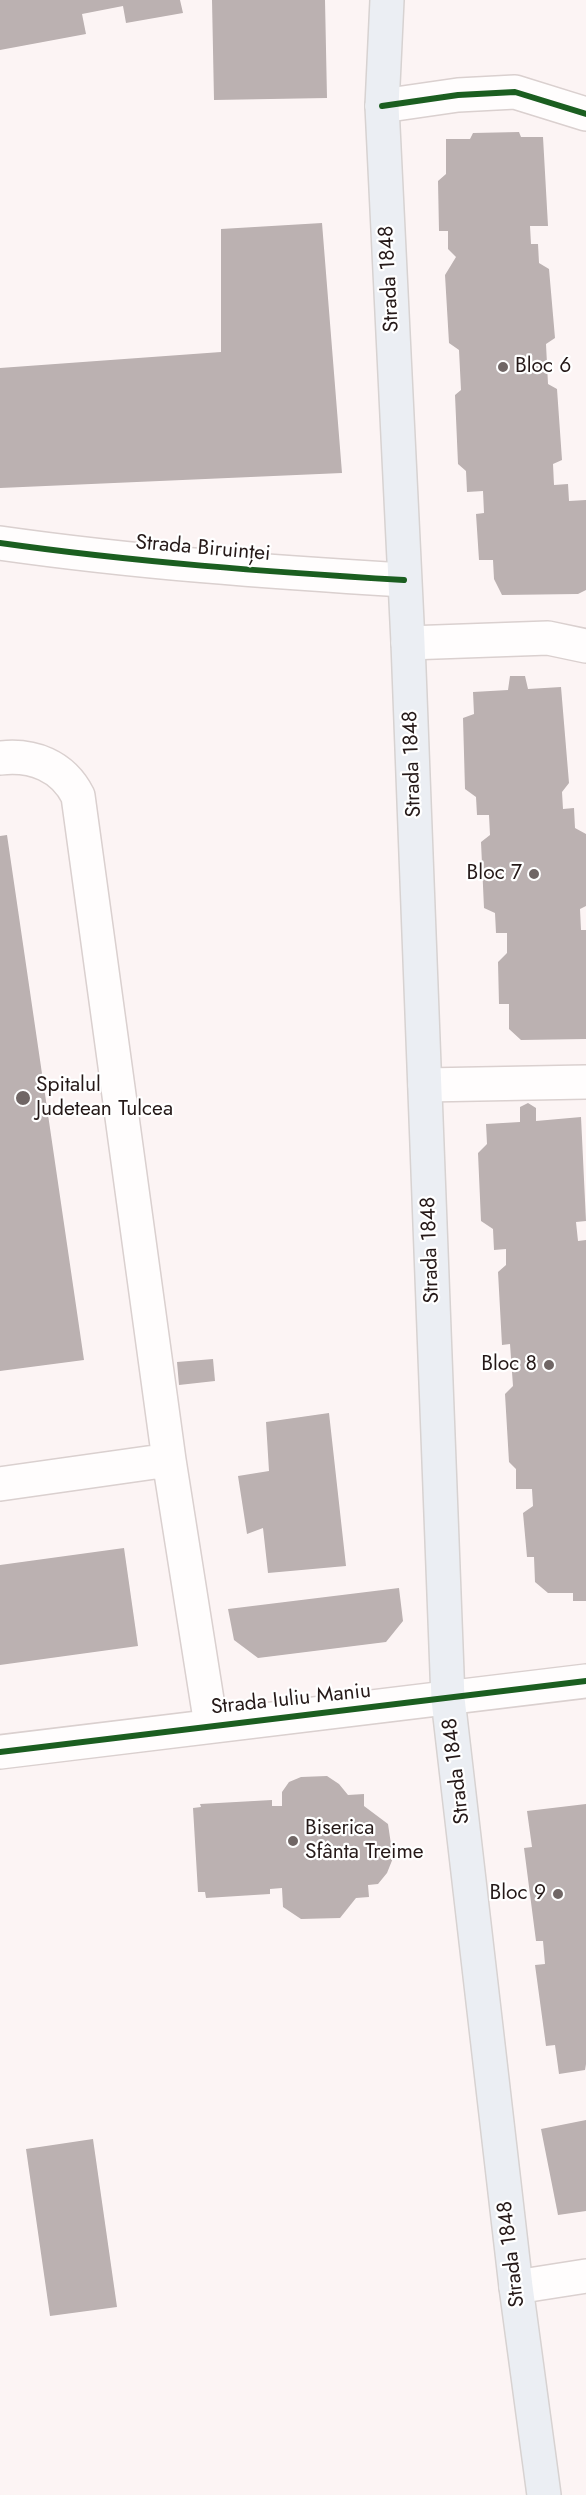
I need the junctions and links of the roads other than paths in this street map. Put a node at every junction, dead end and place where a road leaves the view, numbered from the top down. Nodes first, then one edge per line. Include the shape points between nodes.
1 (387, 0) edge
2 (382, 106) junction
3 (586, 114) edge
4 (0, 543) edge
5 (404, 580) junction
6 (408, 643) junction
7 (586, 646) edge
8 (0, 758) edge
9 (586, 1082) edge
10 (425, 1085) junction
11 (169, 1460) junction
12 (0, 1484) edge
13 (586, 1681) edge
14 (448, 1699) junction
15 (211, 1725) junction
16 (0, 1752) edge
17 (586, 2276) edge
18 (516, 2287) junction
19 (544, 2495) edge

1 - 2 main road, Strada 1848
2 - 3 street via 515,92
2 - 5 main road, Strada 1848
4 - 5 street, Strada Biruinței via 245,570
5 - 6 main road, Strada 1848
6 - 7 street via 548,638
6 - 10 main road, Strada 1848
8 - 11 street via 34,759 56,769 78,796
9 - 10 street
10 - 14 main road, Strada 1848
11 - 12 street
11 - 15 street
13 - 14 street, Strada Iuliu Maniu
14 - 15 street, Strada Iuliu Maniu
14 - 18 main road, Strada 1848
15 - 16 street, Strada Iuliu Maniu
17 - 18 street
18 - 19 main road, Strada 1848

